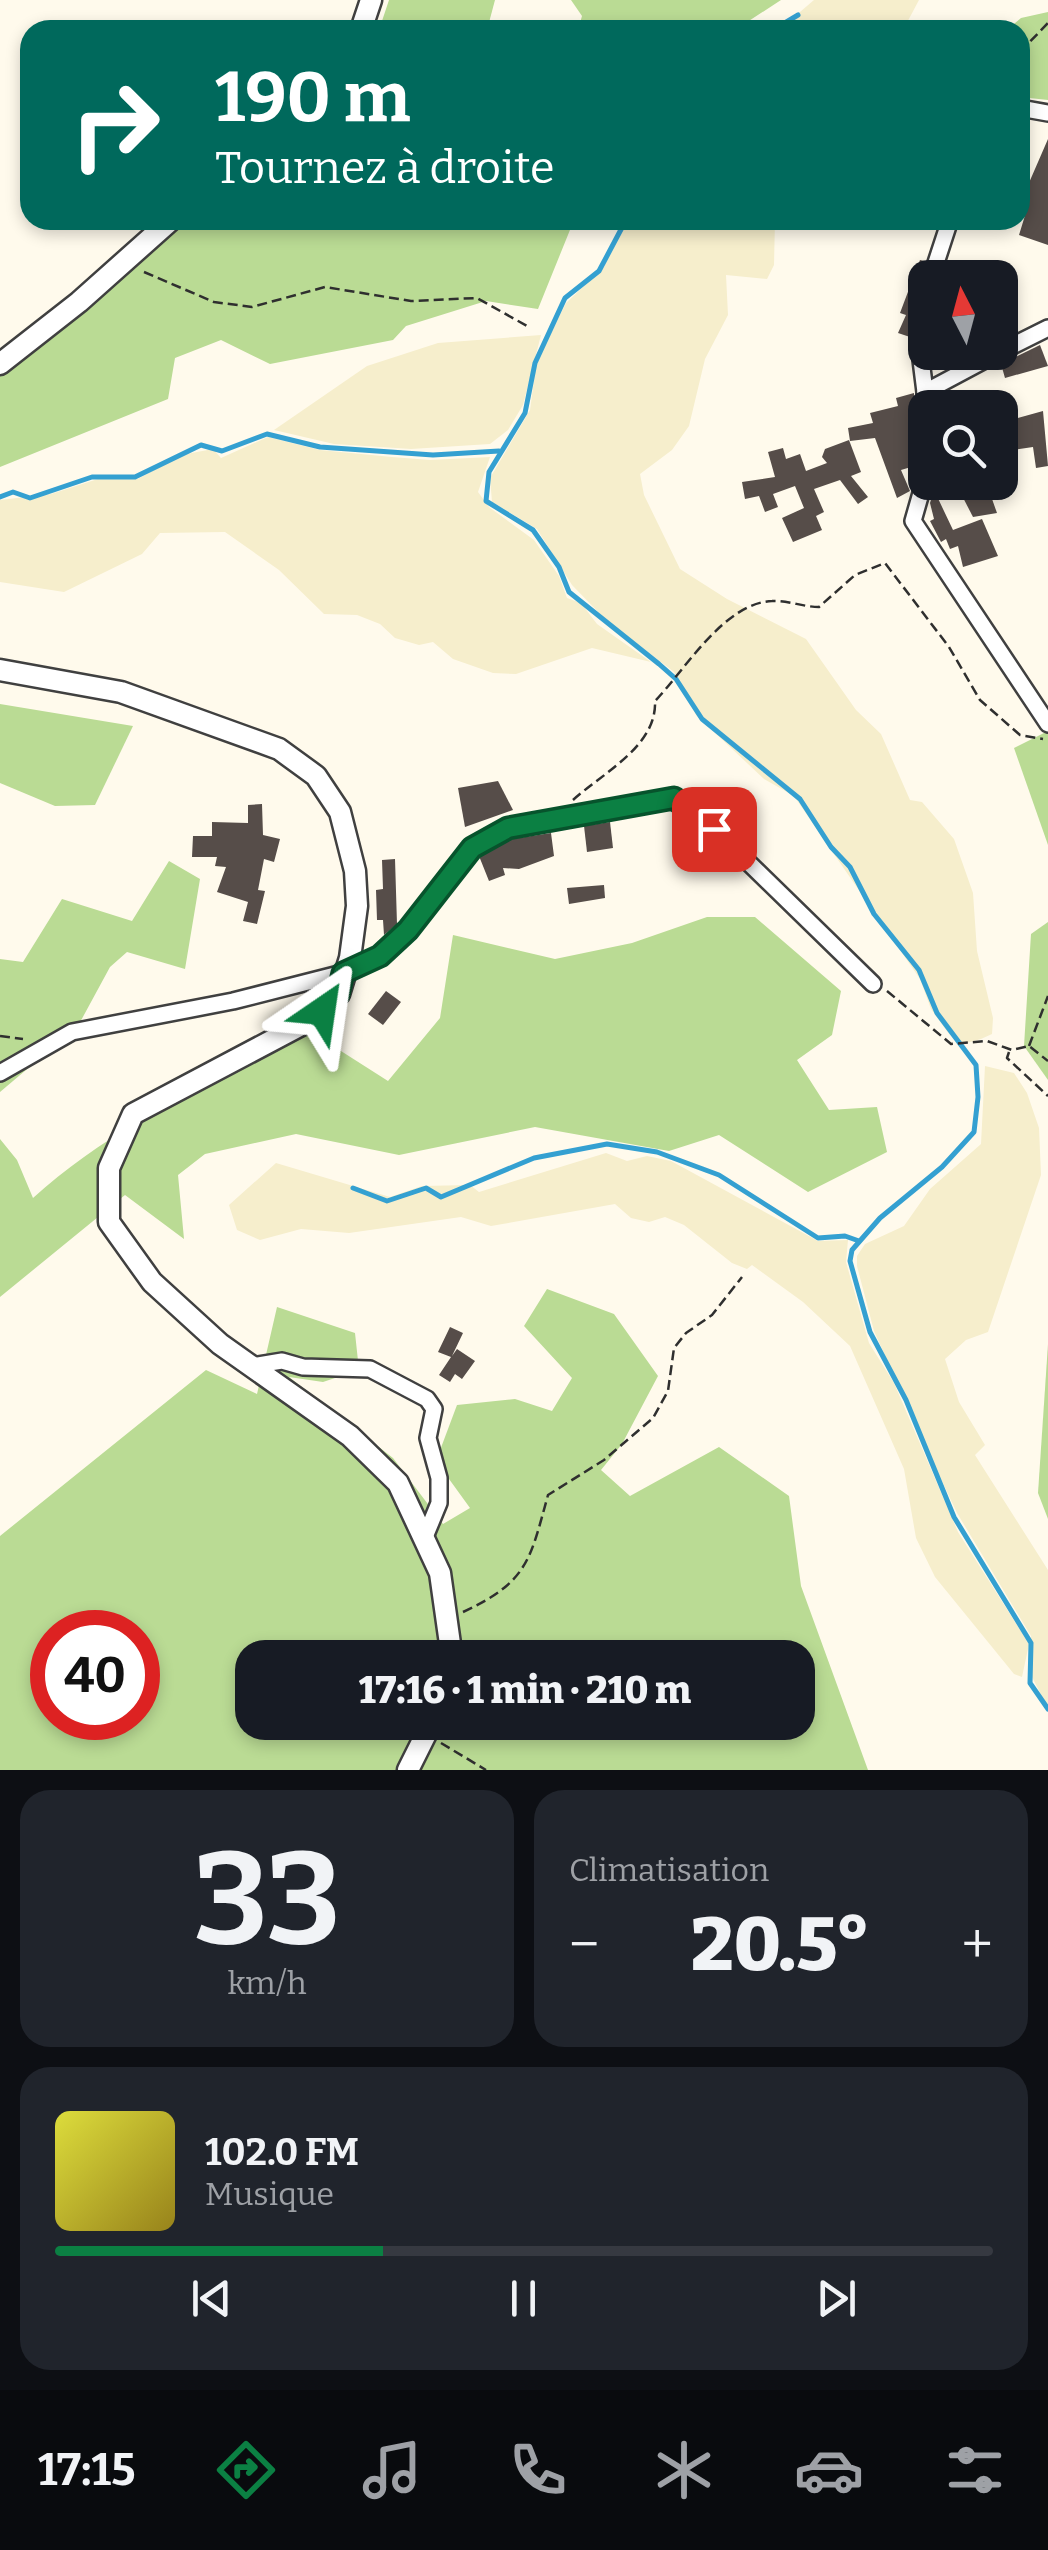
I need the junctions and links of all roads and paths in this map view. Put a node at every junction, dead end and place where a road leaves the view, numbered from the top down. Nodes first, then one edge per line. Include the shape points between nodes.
1 (1048, 23) edge
2 (1030, 42) edge
3 (161, 230) edge
4 (947, 230) edge
5 (938, 260) edge
6 (126, 261) junction
7 (527, 326) dead end
8 (1048, 328) edge
9 (1018, 343) edge
10 (0, 364) edge
11 (972, 370) edge
12 (941, 390) edge
13 (919, 500) edge
14 (0, 670) edge
15 (1048, 724) edge
16 (1048, 740) edge
17 (562, 818) junction
18 (343, 973) junction
19 (873, 984) joint
20 (1048, 996) edge
21 (1029, 1046) junction
22 (1010, 1049) junction
23 (1048, 1061) edge
24 (0, 1073) edge
25 (1048, 1096) edge
26 (742, 1277) dead end
27 (251, 1366) junction
28 (426, 1538) junction
29 (450, 1622) junction
30 (451, 1640) edge
31 (423, 1740) edge
32 (444, 1740) edge
33 (408, 1770) edge
34 (486, 1770) edge

1 - 2 path
3 - 6 street
4 - 5 street
6 - 7 path via 214,302 252,308 325,287 411,301 477,298
6 - 10 street
8 - 9 street
11 - 12 street
13 - 15 street via 913,521
14 - 18 street via 121,692 306,765 340,812 355,871 354,930
16 - 17 path via 1020,735 980,700 885,564 855,575 818,607 774,600 748,605 694,652 655,700 653,726 636,748 570,802
17 - 18 street via 508,828 472,848 408,930 380,956
17 - 19 street via 674,798
18 - 24 street via 72,1032
18 - 27 street via 338,994 307,1022 133,1114 109,1168 109,1222 126,1248 152,1282
19 - 22 path via 951,1044 987,1040
20 - 21 path
21 - 22 path
21 - 23 path
22 - 25 path via 1006,1058
26 - 29 path via 674,1348 668,1392 653,1418 548,1495 522,1570 502,1594
27 - 28 street via 377,1458
27 - 28 street via 282,1361 370,1369 428,1399 439,1503
28 - 29 street
29 - 30 street
31 - 33 street
32 - 34 path

